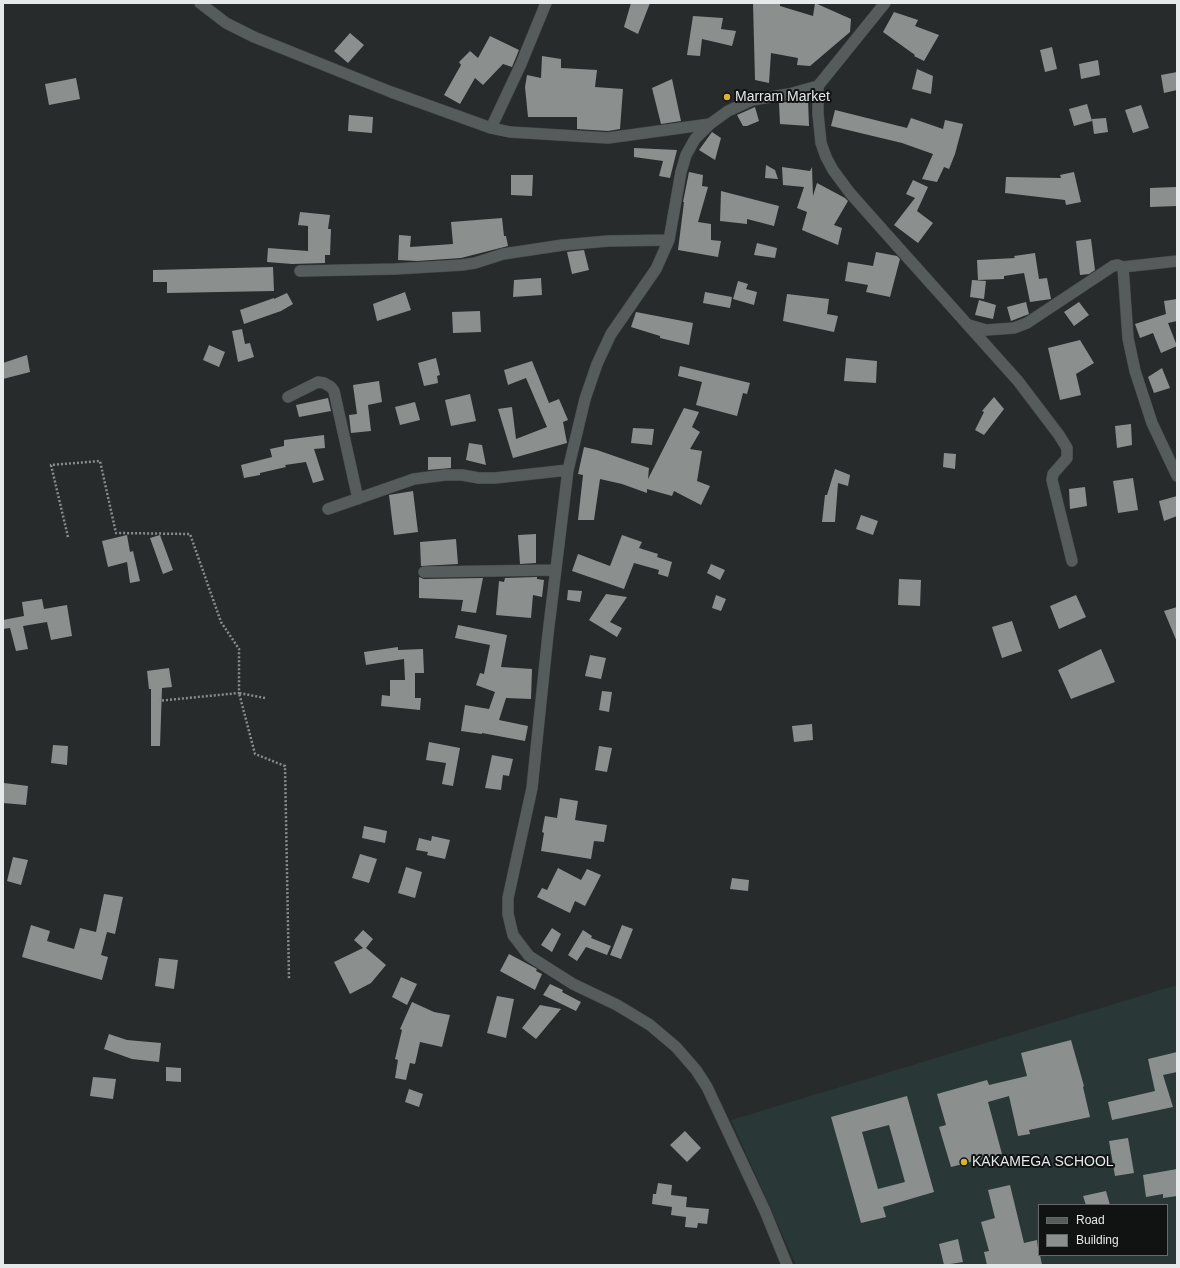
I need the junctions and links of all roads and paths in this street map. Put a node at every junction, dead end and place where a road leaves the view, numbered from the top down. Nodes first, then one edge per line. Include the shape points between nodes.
1 (200, 3) edge
2 (546, 3) edge
3 (885, 3) edge
4 (818, 86) junction
5 (710, 124) junction
6 (491, 128) junction
7 (668, 240) junction
8 (1177, 261) edge
9 (1123, 267) junction
10 (300, 271) dead end
11 (969, 325) junction
12 (288, 397) dead end
13 (568, 470) junction
14 (1177, 476) edge
15 (358, 499) junction
16 (328, 509) dead end
17 (68, 537) dead end
18 (1072, 561) dead end
19 (556, 570) junction
20 (424, 572) dead end
21 (239, 693) junction
22 (265, 698) dead end
23 (157, 701) dead end
24 (289, 979) dead end
25 (787, 1265) edge

1 - 6 street via 226,23 254,36 391,92
2 - 6 street
3 - 4 street
4 - 5 street via 752,100 728,111
4 - 11 street via 821,143 833,170 850,193
5 - 6 street via 608,138 510,132
5 - 7 street via 695,139 686,155
7 - 10 street via 564,244 503,254 462,265
7 - 13 street via 656,269 611,334 597,364 585,399
8 - 9 street
9 - 11 street via 1113,266 1027,323 1014,328 986,330
9 - 14 street via 1128,338 1134,371 1152,423
11 - 18 street via 1018,381 1067,448 1067,458 1053,474 1052,480
12 - 15 street via 318,382 324,383 334,391
13 - 15 street via 495,478 445,475 414,479
13 - 19 street
15 - 16 street
17 - 21 path via 51,465 100,460 116,533 190,534 221,622 239,649
19 - 20 street
19 - 25 street via 532,788 508,898 508,914 514,936 529,956 538,962 573,984 617,1005 650,1025 676,1046 696,1070 707,1087 765,1211
21 - 22 path
21 - 23 path
21 - 24 path via 255,754 285,766

